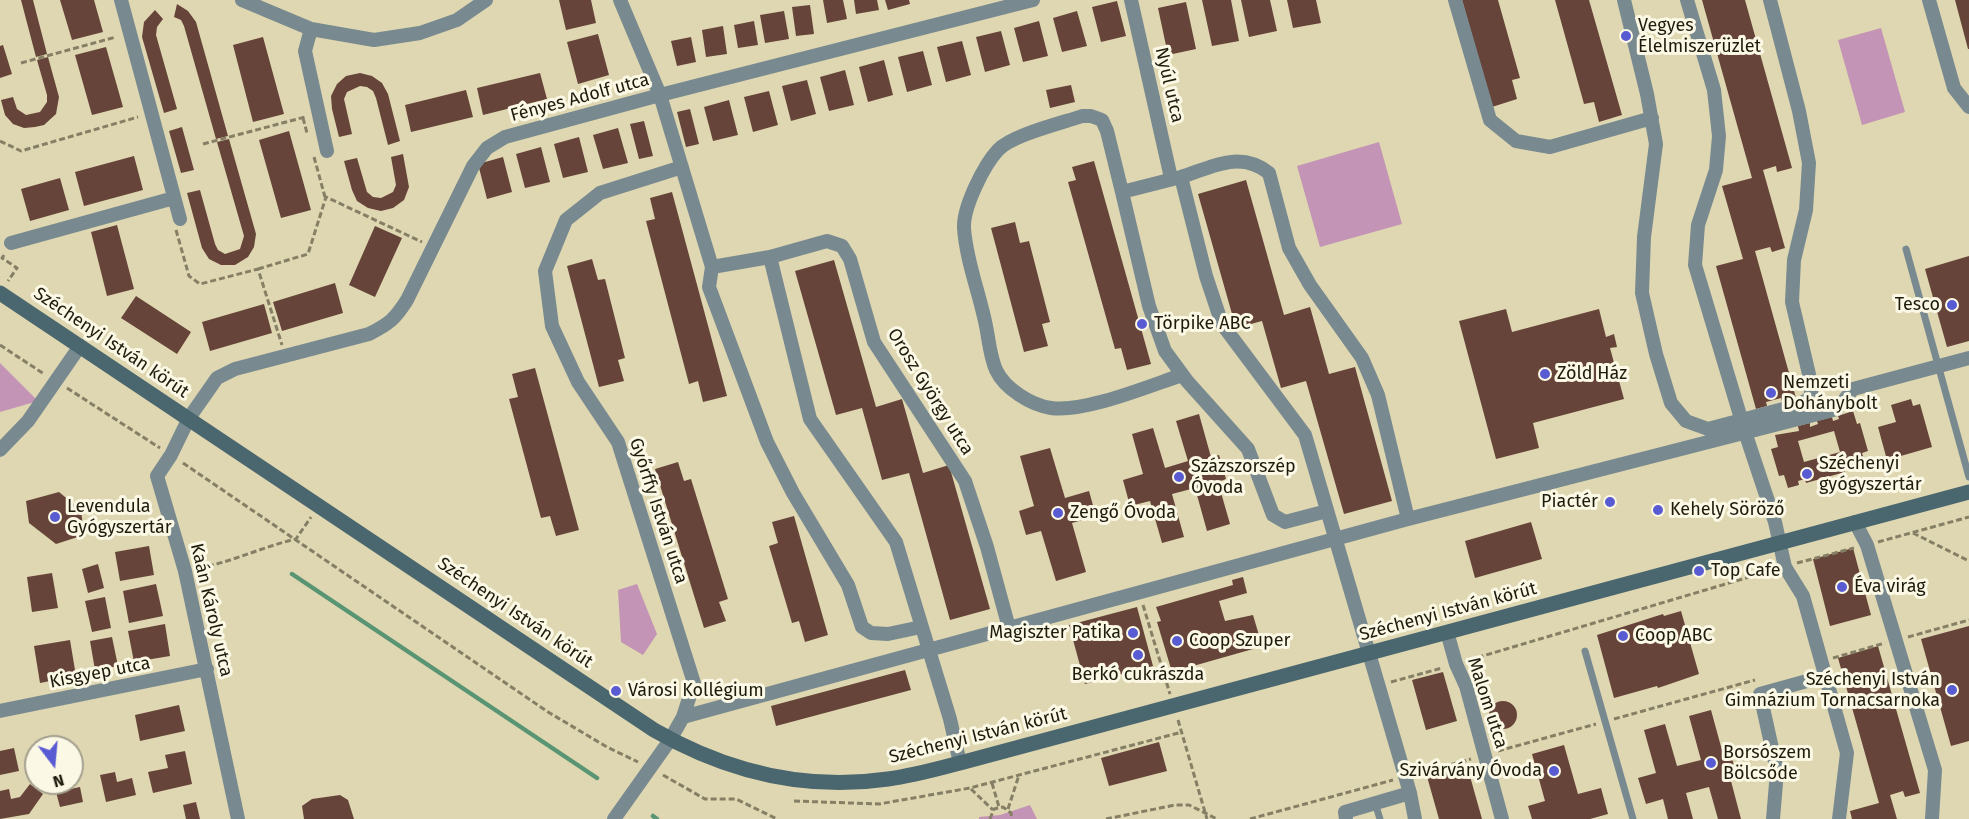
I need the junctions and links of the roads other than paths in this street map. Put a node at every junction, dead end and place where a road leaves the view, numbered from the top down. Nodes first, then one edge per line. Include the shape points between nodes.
1 (121, 0) edge
2 (242, 0) edge
3 (486, 0) edge
4 (620, 0) edge
5 (1033, 0) edge
6 (1131, 0) edge
7 (1455, 0) edge
8 (1624, 0) edge
9 (1687, 0) edge
10 (1770, 0) edge
11 (1929, 0) edge
12 (311, 29) junction
13 (660, 95) junction
14 (1969, 107) edge
15 (1652, 118) junction
16 (327, 151) dead end
17 (682, 166) junction
18 (1176, 178) junction
19 (1122, 192) junction
20 (174, 198) junction
21 (180, 219) road end
22 (12, 243) road end
23 (1906, 249) dead end
24 (770, 257) junction
25 (712, 267) junction
26 (3, 288) edge
27 (80, 346) junction
28 (1969, 358) edge
29 (1940, 366) junction
30 (1182, 375) junction
31 (189, 418) junction
32 (1743, 425) junction
33 (0, 450) edge
34 (1969, 477) edge
35 (1969, 492) edge
36 (1327, 512) junction
37 (1408, 519) junction
38 (1855, 522) junction
39 (1335, 538) junction
40 (1779, 543) junction
41 (921, 627) junction
42 (1009, 628) junction
43 (1447, 632) junction
44 (928, 650) junction
45 (1585, 651) dead end
46 (1369, 653) junction
47 (207, 669) junction
48 (1825, 676) junction
49 (0, 711) edge
50 (683, 717) junction
51 (670, 740) junction
52 (960, 763) junction
53 (1410, 793) junction
54 (1375, 803) junction
55 (238, 819) edge
56 (614, 819) edge
57 (1346, 819) edge
58 (1380, 819) edge
59 (1415, 819) edge
60 (1502, 819) edge
61 (1633, 819) edge
62 (1773, 819) edge
63 (1839, 819) edge
64 (1932, 819) edge

1 - 20 street
2 - 12 street
3 - 12 street via 457,20 420,33 374,40
4 - 13 street
5 - 13 street, Fényes Adolf utca
6 - 18 street, Nyúl utca
7 - 15 street via 1490,120 1516,141 1550,147
8 - 15 street
9 - 32 street via 1714,90 1719,136 1716,170 1698,225 1695,265
10 - 32 street via 1809,163 1806,210 1794,260 1792,302 1812,387 1810,398 1798,405
11 - 14 street via 1954,88
12 - 16 street via 305,51
13 - 17 street
13 - 31 street, Fényes Adolf utca via 505,137 488,148 473,166 407,300 388,325 369,334 235,369 217,378
15 - 32 street via 1656,144 1644,237 1642,293 1656,354 1671,403 1686,421 1708,429
17 - 25 street
17 - 50 street, Győrffy István utca via 600,193 566,220 545,271 552,326 578,382 618,442 694,683
18 - 19 street
18 - 36 street, Nyúl utca via 1221,324 1305,435
18 - 37 street via 1233,161 1248,161 1269,173 1289,248 1362,358 1378,395
19 - 30 street via 1149,306 1166,351
19 - 30 street via 1107,131 1102,120 1091,116 1018,138 1000,148 987,164 967,209 964,227 993,362 1011,390 1049,408 1089,405
20 - 21 street
20 - 22 street
23 - 29 lane
24 - 25 street, Orosz György utca
24 - 41 street via 810,419 896,542
24 - 42 street, Orosz György utca via 827,241 842,246 850,259 874,342 965,481
25 - 41 street via 709,287 767,442 848,585 862,627 871,633 888,634
26 - 27 street, Széchenyi István körút
27 - 31 street, Széchenyi István körút
27 - 33 street via 28,421
28 - 29 street
29 - 32 street via 1853,389 1837,409
29 - 34 lane
30 - 36 street via 1248,449 1273,514 1285,522
31 - 47 street, Kaán Károly utca via 157,476 185,571
31 - 51 street, Széchenyi István körút
32 - 37 street
32 - 40 street
35 - 38 street, Széchenyi István körút
36 - 39 street, Nyúl utca
37 - 39 street
38 - 40 street, Széchenyi István körút
38 - 64 street via 1867,545 1935,770
39 - 42 street
39 - 46 street, Nyúl utca
40 - 43 street, Széchenyi István körút
40 - 48 street via 1785,567 1803,596
41 - 44 street
42 - 44 street
43 - 46 street, Széchenyi István körút
43 - 60 street, Malom utca
44 - 50 street
44 - 52 street
45 - 61 lane
46 - 52 street, Széchenyi István körút
46 - 53 street
47 - 49 street, Kisgyep utca
47 - 55 street, Kaán Károly utca
48 - 62 street via 1760,694 1777,771
48 - 63 street via 1847,753
50 - 51 street, Győrffy István utca
51 - 52 street, Széchenyi István körút via 742,770 788,780 838,783 888,779
51 - 56 street, Győrffy István utca
53 - 54 street
53 - 59 street
54 - 57 street via 1345,812
54 - 58 lane

